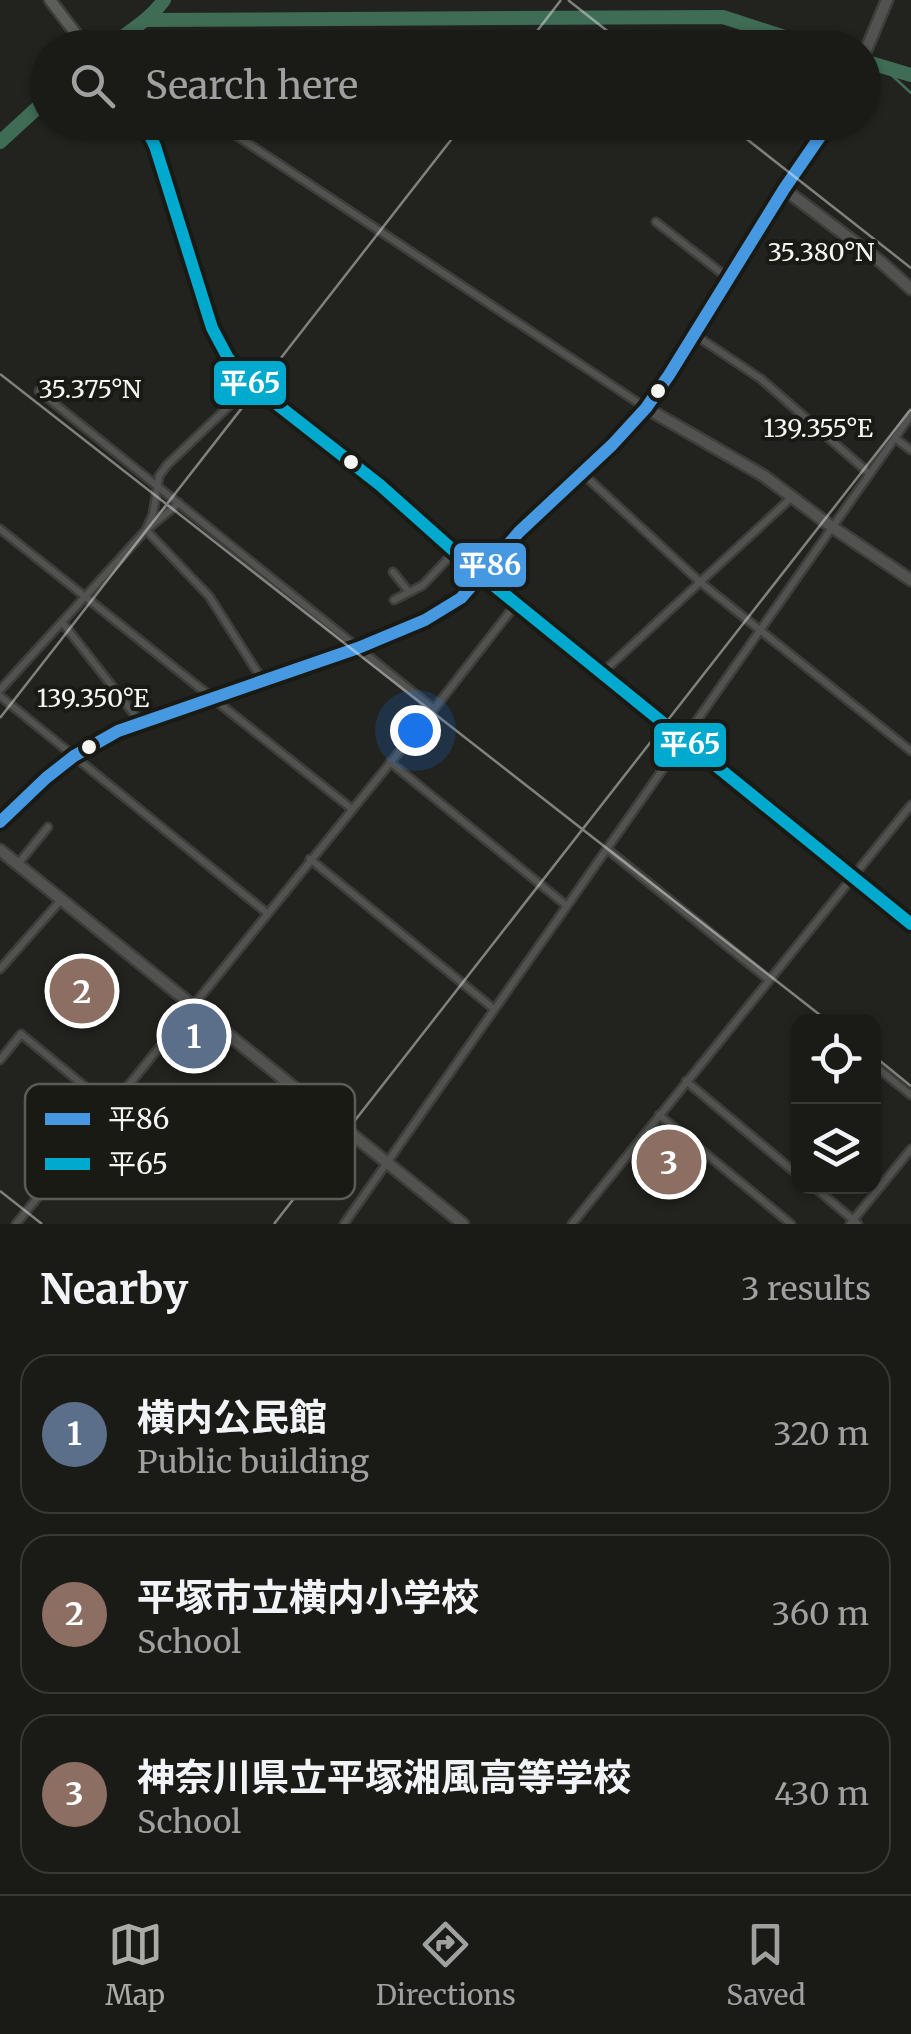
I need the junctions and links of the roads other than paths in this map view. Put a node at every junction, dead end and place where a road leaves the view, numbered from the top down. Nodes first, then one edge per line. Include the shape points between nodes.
1 (50, 0) edge
2 (888, 0) edge
3 (73, 30) edge
4 (874, 30) edge
5 (152, 140) edge
6 (243, 140) edge
7 (818, 140) edge
8 (784, 189) junction
9 (656, 222) dead end
10 (728, 278) junction
11 (911, 289) edge
12 (694, 334) junction
13 (252, 384) junction
14 (40, 391) dead end
15 (646, 408) junction
16 (911, 415) edge
17 (895, 438) junction
18 (911, 450) edge
19 (582, 472) junction
20 (870, 474) junction
21 (158, 484) junction
22 (792, 496) junction
23 (179, 503) junction
24 (832, 528) junction
25 (0, 529) edge
26 (146, 530) junction
27 (454, 552) junction
28 (393, 572) dead end
29 (482, 576) junction
30 (911, 580) edge
31 (700, 582) junction
32 (409, 592) junction
33 (85, 597) junction
34 (394, 600) dead end
35 (516, 603) junction
36 (62, 622) junction
37 (760, 630) junction
38 (358, 648) junction
39 (602, 673) junction
40 (264, 682) junction
41 (0, 693) edge
42 (214, 699) junction
43 (434, 709) junction
44 (142, 724) junction
45 (682, 740) junction
46 (911, 751) edge
47 (74, 756) junction
48 (390, 762) junction
49 (911, 804) edge
50 (352, 809) junction
51 (0, 822) edge
52 (48, 827) dead end
53 (606, 849) junction
54 (0, 850) edge
55 (310, 860) junction
56 (18, 865) junction
57 (853, 878) junction
58 (60, 900) junction
59 (567, 906) junction
60 (267, 914) junction
61 (911, 924) edge
62 (0, 969) edge
63 (769, 980) junction
64 (192, 1006) junction
65 (494, 1009) junction
66 (3, 1048) edge
67 (0, 1060) edge
68 (881, 1070) edge
69 (686, 1081) junction
70 (82, 1084) edge
71 (129, 1084) edge
72 (288, 1084) edge
73 (911, 1095) edge
74 (659, 1115) junction
75 (355, 1138) edge
76 (911, 1149) edge
77 (387, 1164) junction
78 (791, 1169) edge
79 (821, 1194) edge
80 (36, 1199) edge
81 (854, 1223) edge
82 (16, 1224) edge
83 (344, 1224) edge
84 (464, 1224) edge
85 (572, 1224) edge
86 (791, 1224) edge

1 - 3 main road
2 - 4 street
5 - 13 main road via 218,344
6 - 15 street
7 - 8 street
8 - 10 street
8 - 11 street
9 - 10 street
10 - 12 street
12 - 15 street
12 - 20 street via 761,379
13 - 21 street via 167,466
13 - 27 main road
14 - 21 street
15 - 19 street
15 - 22 street
16 - 17 street
17 - 18 street
17 - 20 street
19 - 29 street
19 - 31 street
20 - 24 street
21 - 23 street
21 - 26 street
22 - 24 street
22 - 31 street
23 - 26 street
23 - 38 street
24 - 30 street
24 - 37 street
25 - 33 street
26 - 33 street
26 - 40 street via 209,596
27 - 29 main road
27 - 32 street
28 - 32 street
29 - 35 main road
29 - 38 street via 448,608
31 - 37 street
31 - 39 street
32 - 34 street
33 - 36 street
33 - 42 street
35 - 39 main road
35 - 43 street
36 - 41 street
36 - 44 street
37 - 45 street
37 - 46 street
38 - 40 street
38 - 43 street
39 - 45 main road
40 - 42 street
41 - 47 street
42 - 44 street
42 - 50 street
43 - 48 street
44 - 47 street
45 - 53 street
45 - 57 main road
47 - 51 street
47 - 60 street
48 - 50 street
48 - 59 street
49 - 57 street
50 - 55 street
52 - 56 street
53 - 59 street
53 - 63 street
54 - 56 street
55 - 60 street
55 - 65 street
56 - 58 street
57 - 61 main road
57 - 63 street
58 - 62 street
58 - 64 street
59 - 65 street
60 - 64 street
63 - 69 street
64 - 71 street
64 - 72 street
65 - 77 street
66 - 67 street
66 - 70 street via 21,1034
68 - 73 street
69 - 74 street
69 - 78 street
74 - 85 street
74 - 86 street
75 - 77 street
76 - 81 street
77 - 83 street
77 - 84 street
79 - 81 street
80 - 82 street

